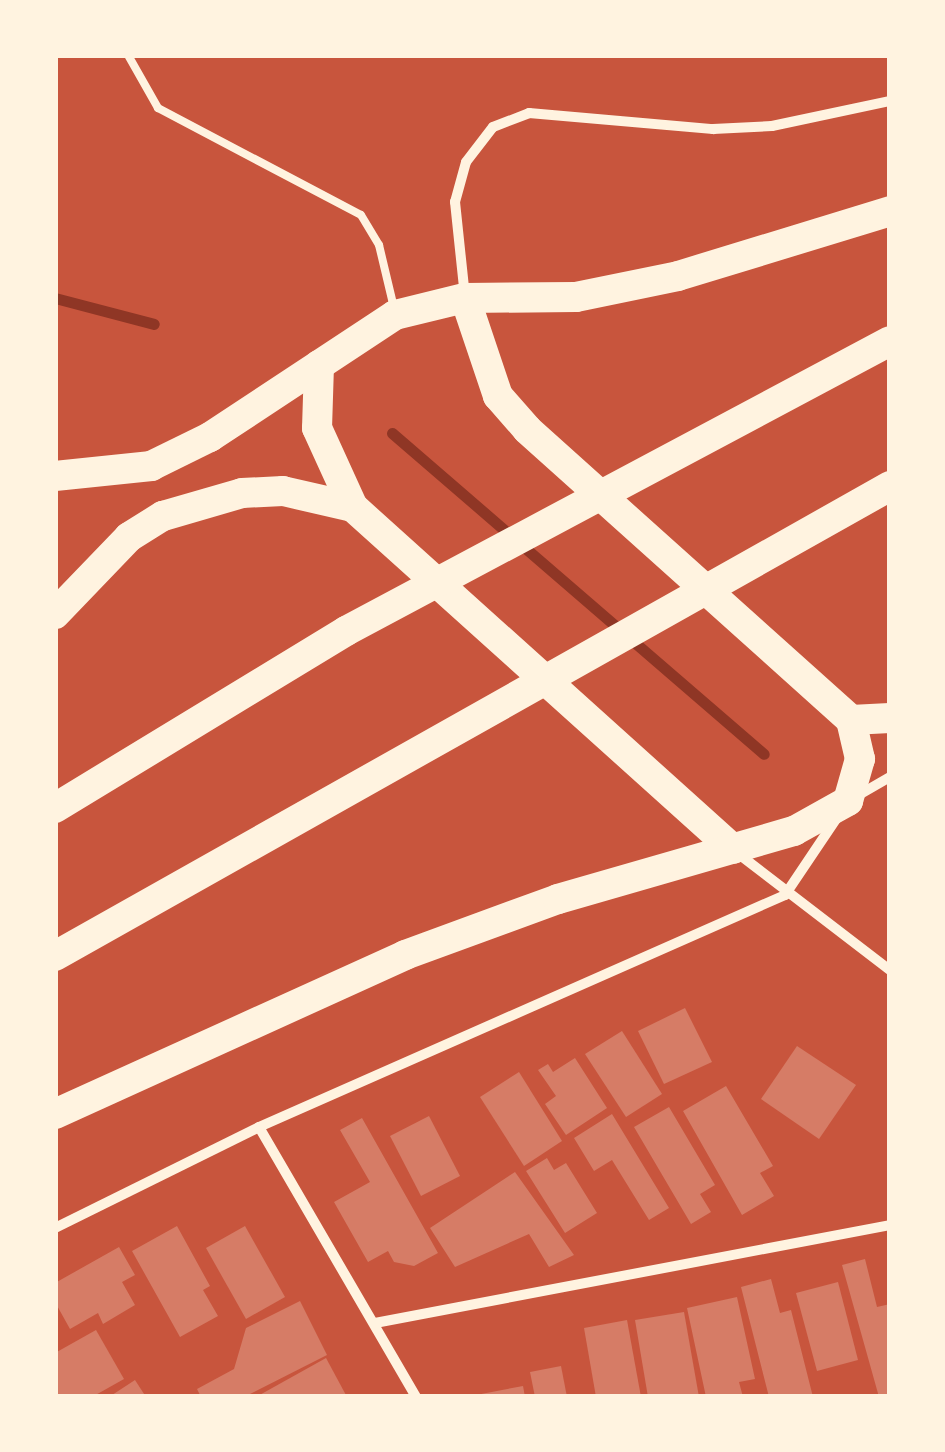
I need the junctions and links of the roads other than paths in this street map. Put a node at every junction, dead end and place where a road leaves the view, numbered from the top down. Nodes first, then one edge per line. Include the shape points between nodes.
1 (128, 55) edge
2 (890, 101) edge
3 (890, 211) edge
4 (465, 298) junction
5 (396, 315) junction
6 (890, 341) edge
7 (320, 366) junction
8 (55, 476) edge
9 (890, 486) edge
10 (353, 507) junction
11 (55, 614) edge
12 (890, 718) edge
13 (851, 720) junction
14 (890, 777) edge
15 (848, 801) junction
16 (55, 808) edge
17 (733, 850) junction
18 (785, 895) junction
19 (55, 956) edge
20 (890, 970) edge
21 (55, 1114) edge
22 (259, 1127) junction
23 (890, 1225) edge
24 (55, 1228) edge
25 (375, 1323) junction
26 (416, 1397) edge

1 - 5 lane via 167,114 361,215 379,244
2 - 4 street via 772,126 714,129 528,113 493,127 466,162 456,202
3 - 4 highway via 678,276 576,298
4 - 5 highway
4 - 13 highway via 498,396 527,429
5 - 7 highway
6 - 16 highway via 346,631
7 - 8 highway via 210,437 151,466
7 - 10 highway via 317,428
9 - 19 highway
10 - 11 highway via 320,494 256,492 164,516 129,537
10 - 17 highway
12 - 13 highway
13 - 15 highway via 860,759
14 - 15 street
15 - 17 highway via 794,831
15 - 18 street
17 - 18 street
17 - 21 highway via 558,899 405,956
18 - 20 street
18 - 22 street
22 - 24 street
22 - 25 street
23 - 25 street
25 - 26 street

